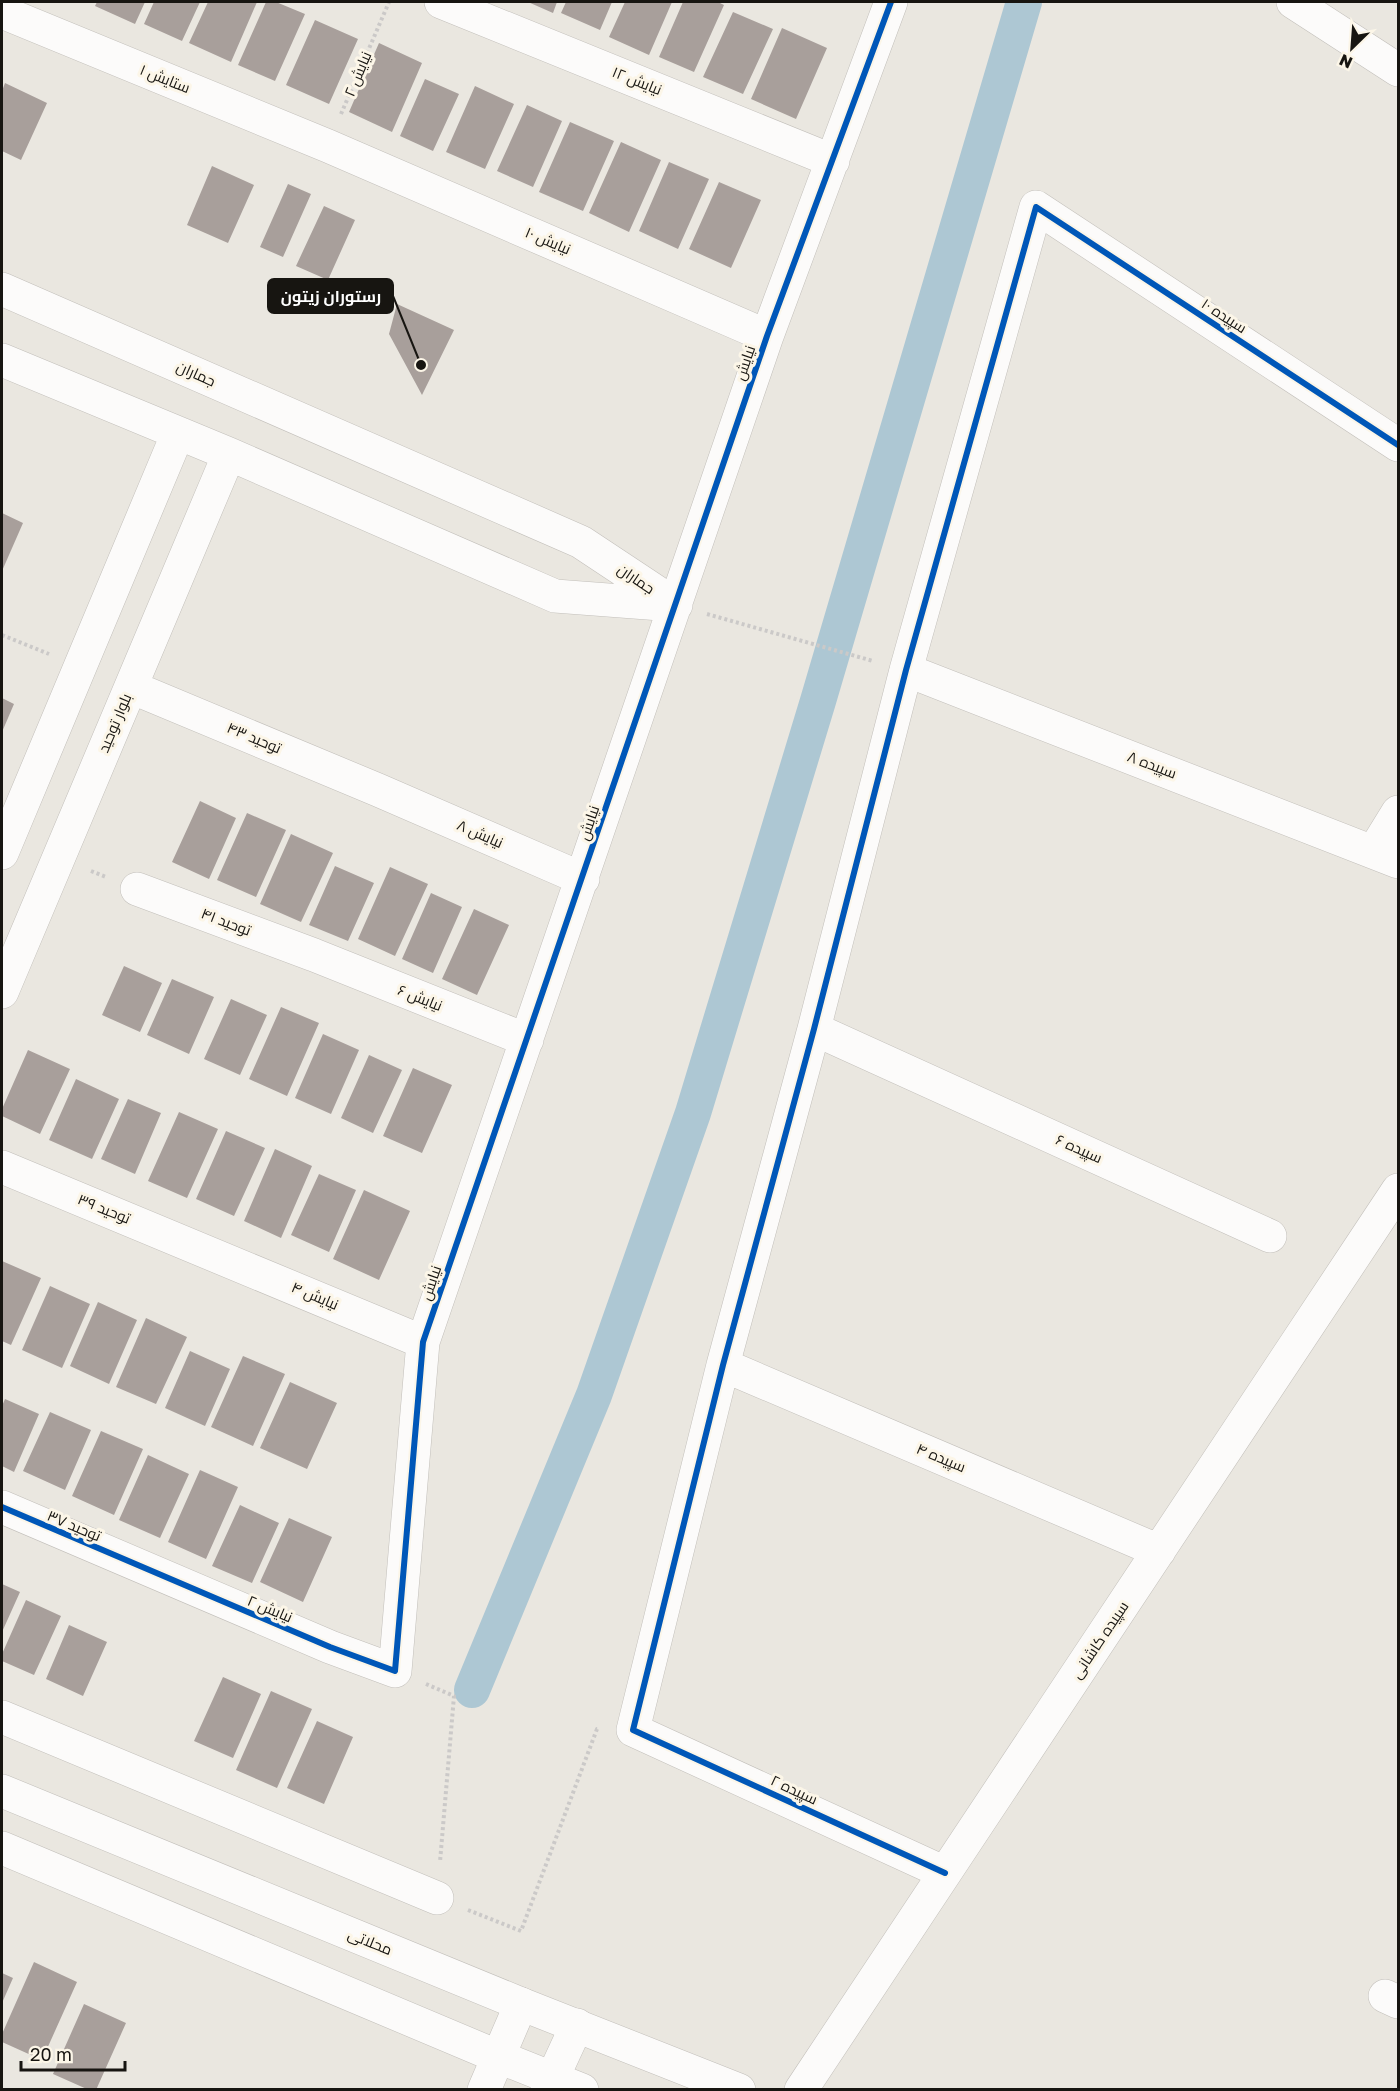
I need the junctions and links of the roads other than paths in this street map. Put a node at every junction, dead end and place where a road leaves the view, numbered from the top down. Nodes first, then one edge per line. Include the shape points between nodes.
1 (441, 2) edge
2 (891, 2) edge
3 (1293, 2) edge
4 (2, 12) edge
5 (1398, 70) edge
6 (328, 146) joint
7 (833, 161) junction
8 (2, 289) edge
9 (767, 336) junction
10 (2, 360) edge
11 (178, 433) junction
12 (1398, 445) edge
13 (229, 454) junction
14 (676, 605) junction
15 (906, 670) junction
16 (130, 687) junction
17 (378, 790) joint
18 (1398, 812) edge
19 (2, 853) edge
20 (1386, 856) edge
21 (582, 879) junction
22 (137, 889) road end
23 (314, 956) joint
24 (2, 992) edge
25 (814, 1029) junction
26 (527, 1040) junction
27 (2, 1167) edge
28 (1398, 1190) edge
29 (1270, 1236) dead end
30 (206, 1251) joint
31 (423, 1342) junction
32 (723, 1365) junction
33 (2, 1508) edge
34 (1159, 1551) junction
35 (137, 1566) joint
36 (395, 1671) joint
37 (2, 1717) edge
38 (2, 1791) edge
39 (2, 1848) edge
40 (945, 1873) junction
41 (437, 1898) road end
42 (521, 2004) junction
43 (577, 2025) junction
44 (499, 2057) junction
45 (561, 2086) edge
46 (484, 2090) edge
47 (739, 2090) edge
48 (801, 2090) edge

1 - 7 street, نیایش ۱۲
2 - 7 street, نیایش
3 - 5 street
4 - 6 street, ستایش ۱
6 - 9 street, نیایش ۱۰
7 - 9 street, نیایش
8 - 14 street, جماران via 581,542
9 - 14 street, نیایش
10 - 11 street, جماران
11 - 13 street, جماران
11 - 19 street
12 - 15 street, سپیده ۱۰ via 1036,207
13 - 14 street, جماران via 555,596
13 - 16 street, بلوار توحید
14 - 21 street, نیایش
15 - 20 street, سپیده ۸
15 - 25 street
16 - 17 street, توحید ۴۳
16 - 24 street, بلوار توحید
17 - 21 street, نیایش ۸
18 - 20 street
21 - 26 street, نیایش
22 - 23 street, توحید ۴۱
23 - 26 street, نیایش ۶
25 - 29 street, سپیده ۶
25 - 32 street
26 - 31 street, نیایش
27 - 30 street, توحید ۳۹
28 - 34 street, سپیده کاشانی
30 - 31 street, نیایش ۴
31 - 36 street, نیایش
32 - 34 street, سپیده ۴
32 - 40 street, سپیده ۲ via 633,1730
33 - 35 street, توحید ۳۷
34 - 40 street, سپیده کاشانی
35 - 36 street, نیایش ۲
37 - 41 street
38 - 42 street, محلاتی
39 - 44 street
40 - 48 street, سپیده کاشانی
42 - 43 street, محلاتی
42 - 44 street
43 - 45 street
43 - 47 street, محلاتی
44 - 45 street
44 - 46 street

